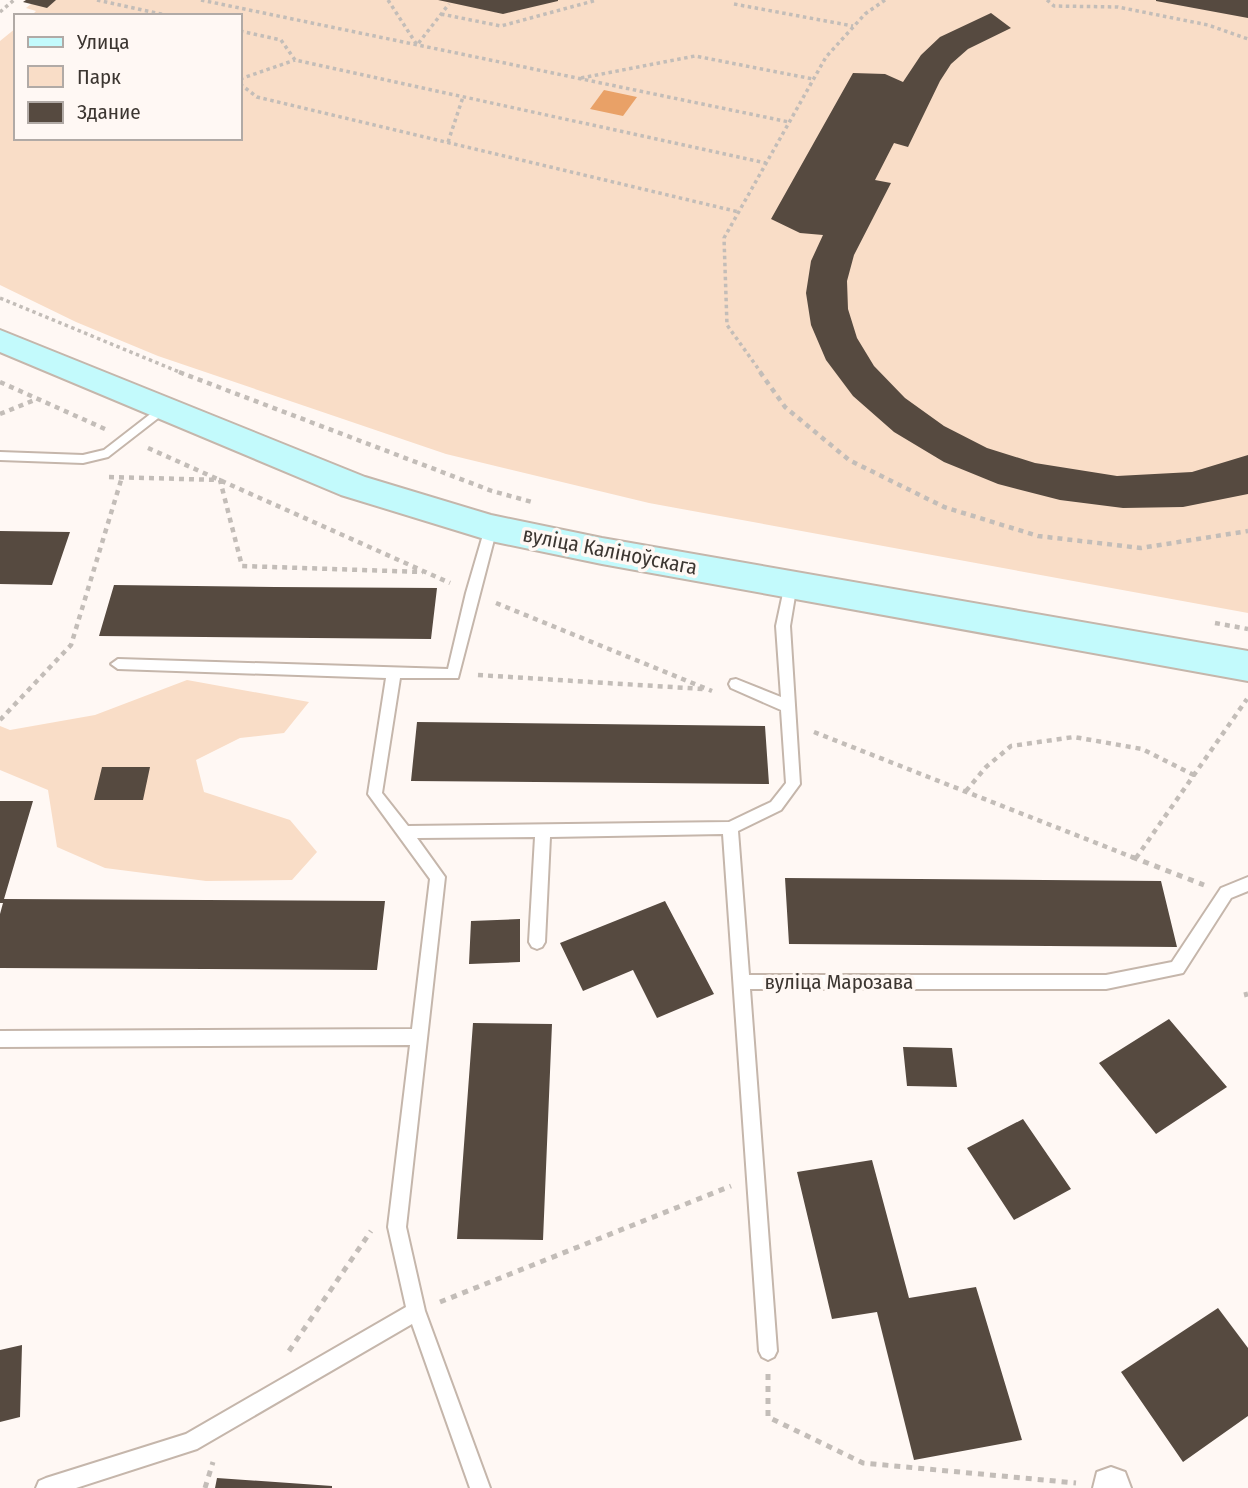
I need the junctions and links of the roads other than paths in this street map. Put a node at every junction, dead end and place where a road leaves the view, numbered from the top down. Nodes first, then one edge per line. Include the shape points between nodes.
1 (0, 340) edge
2 (162, 408) junction
3 (0, 456) edge
4 (491, 528) junction
5 (791, 583) junction
6 (118, 664) dead end
7 (1248, 666) edge
8 (394, 673) junction
9 (736, 684) dead end
10 (787, 714) junction
11 (730, 828) junction
12 (543, 830) junction
13 (404, 832) junction
14 (1248, 884) edge
15 (537, 942) dead end
16 (741, 982) junction
17 (421, 1037) junction
18 (0, 1039) edge
19 (416, 1311) junction
20 (768, 1351) road end
21 (46, 1488) edge
22 (480, 1488) edge

1 - 2 main road, вуліца Каліноўскага
2 - 3 lane via 108,453 83,459
2 - 4 main road, вуліца Каліноўскага via 353,486
4 - 5 main road, вуліца Каліноўскага
4 - 8 lane via 453,674
5 - 7 main road, вуліца Каліноўскага
5 - 10 lane via 783,626
6 - 8 lane
8 - 13 lane via 375,794
9 - 10 lane
10 - 11 lane via 793,784 776,806
11 - 12 lane
11 - 16 lane, вуліца Марозава
12 - 13 lane
12 - 15 lane
13 - 17 lane via 438,877
14 - 16 lane, вуліца Марозава via 1226,893 1177,968 1106,982
16 - 20 lane
17 - 18 lane
17 - 19 lane via 397,1227
19 - 21 lane via 190,1443
19 - 22 lane

